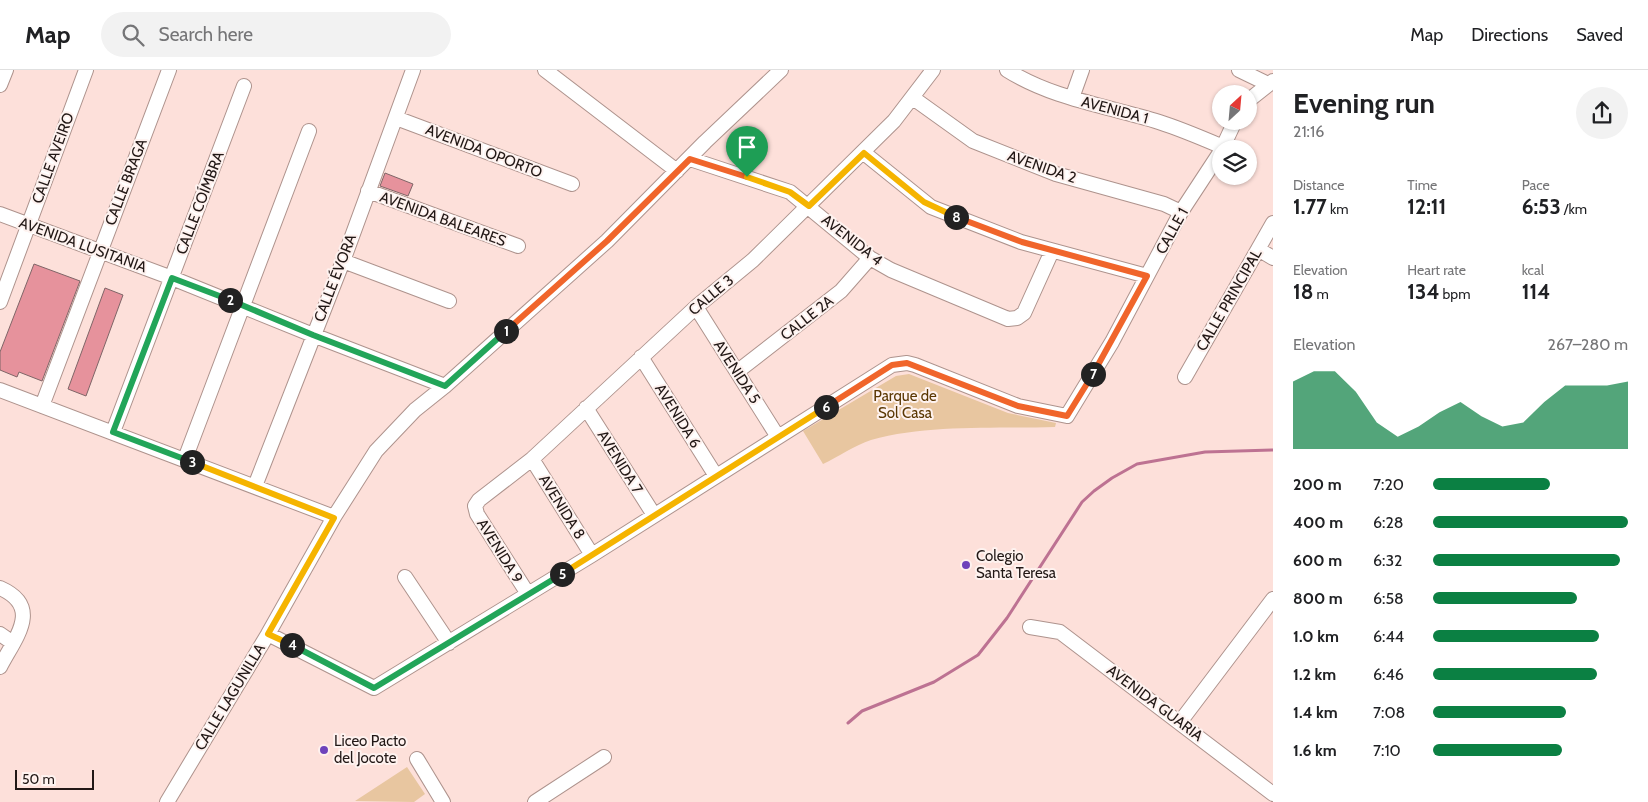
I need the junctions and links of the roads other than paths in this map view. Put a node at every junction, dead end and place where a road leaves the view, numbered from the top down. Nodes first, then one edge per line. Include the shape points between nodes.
1 (6, 70) edge
2 (86, 70) edge
3 (169, 70) edge
4 (413, 70) edge
5 (545, 70) edge
6 (782, 70) edge
7 (932, 70) edge
8 (1007, 70) edge
9 (1082, 70) edge
10 (1239, 70) edge
11 (1270, 82) edge
12 (0, 85) edge
13 (244, 86) dead end
14 (1258, 92) edge
15 (914, 98) junction
16 (1072, 98) junction
17 (396, 118) junction
18 (309, 131) dead end
19 (1212, 145) edge
20 (864, 153) junction
21 (690, 159) junction
22 (1212, 164) edge
23 (678, 171) junction
24 (572, 184) dead end
25 (368, 191) junction
26 (809, 206) junction
27 (1181, 212) junction
28 (0, 214) edge
29 (1273, 222) edge
30 (28, 226) junction
31 (518, 246) dead end
32 (1258, 249) junction
33 (100, 251) junction
34 (1052, 251) junction
35 (870, 258) junction
36 (1273, 258) edge
37 (342, 261) junction
38 (1147, 276) junction
39 (172, 278) junction
40 (449, 301) dead end
41 (0, 302) edge
42 (242, 305) junction
43 (696, 307) junction
44 (313, 335) junction
45 (641, 357) junction
46 (738, 372) junction
47 (1185, 376) dead end
48 (445, 386) junction
49 (0, 390) edge
50 (42, 406) junction
51 (586, 408) junction
52 (113, 432) junction
53 (778, 436) junction
54 (185, 459) junction
55 (532, 459) junction
56 (716, 476) junction
57 (255, 486) junction
58 (475, 506) joint
59 (654, 515) junction
60 (334, 518) junction
61 (592, 555) junction
62 (405, 577) dead end
63 (0, 588) edge
64 (528, 594) junction
65 (1273, 599) edge
66 (1030, 627) dead end
67 (0, 634) edge
68 (268, 634) junction
69 (12, 643) junction
70 (449, 644) junction
71 (0, 667) edge
72 (1180, 722) junction
73 (604, 757) dead end
74 (417, 759) dead end
75 (1273, 794) edge
76 (167, 802) edge
77 (443, 802) edge
78 (535, 802) edge

1 - 12 street
2 - 30 street, CALLE AVEIRO
3 - 33 street, CALLE BRAGA
4 - 17 street, CALLE ÉVORA
5 - 23 street
6 - 21 street, CALLE LAGUNILLA
7 - 15 street, CALLE 3
8 - 16 street, AVENIDA 1
9 - 16 street
10 - 11 street
11 - 14 street
13 - 39 street, CALLE COÍMBRA
15 - 20 street, CALLE 3
15 - 27 street, AVENIDA 2 via 974,142 1056,174 1164,204
16 - 19 street, AVENIDA 1 via 1159,122
17 - 24 street, AVENIDA OPORTO
17 - 25 street, CALLE ÉVORA
18 - 42 street
20 - 26 street, CALLE 3
20 - 34 street via 931,207
21 - 23 street, CALLE LAGUNILLA
21 - 26 street, AVENIDA 4 via 790,192
22 - 27 street, CALLE 1
23 - 48 street, CALLE LAGUNILLA via 607,241
25 - 31 street, AVENIDA BALEARES
25 - 37 street, CALLE ÉVORA
26 - 35 street, AVENIDA 4
26 - 43 street, CALLE 3 via 753,260
27 - 38 street, CALLE 1
28 - 30 street, AVENIDA LUSITANIA
29 - 32 street, CALLE PRINCIPAL
30 - 33 street, AVENIDA LUSITANIA
30 - 41 street, CALLE AVEIRO
32 - 36 street
32 - 47 street, CALLE PRINCIPAL
33 - 39 street, AVENIDA LUSITANIA
33 - 50 street, CALLE BRAGA
34 - 35 street, AVENIDA 4 via 1024,313 1008,319
34 - 38 street
35 - 46 street, CALLE 2A via 841,291
37 - 40 street
37 - 44 street, CALLE ÉVORA
38 - 53 street, CALLE 1 via 1067,416 1018,406 907,363 892,365
39 - 42 street, AVENIDA LUSITANIA
39 - 52 street, CALLE COÍMBRA
42 - 44 street, AVENIDA LUSITANIA
42 - 54 street
43 - 45 street, CALLE 3
43 - 46 street, AVENIDA 5
44 - 48 street, AVENIDA LUSITANIA
44 - 57 street, CALLE ÉVORA
45 - 51 street, CALLE 3
45 - 56 street, AVENIDA 6
46 - 53 street, AVENIDA 5
48 - 60 street, CALLE LAGUNILLA via 415,410 376,451
49 - 50 street
50 - 52 street
51 - 55 street, CALLE 3
51 - 59 street, AVENIDA 7
52 - 54 street
53 - 56 street
54 - 57 street
55 - 58 street, CALLE 3
55 - 61 street, AVENIDA 8
56 - 59 street
57 - 60 street
58 - 64 street, AVENIDA 9
59 - 61 street
60 - 68 street, CALLE LAGUNILLA
61 - 64 street
62 - 70 street
63 - 69 street via 20,602 24,612
64 - 70 street
65 - 72 street
66 - 72 street, AVENIDA GUARIA via 1060,632
67 - 69 street
68 - 70 street via 374,688
68 - 76 street, CALLE LAGUNILLA
69 - 71 street
72 - 75 street, AVENIDA GUARIA
73 - 78 street
74 - 77 street

